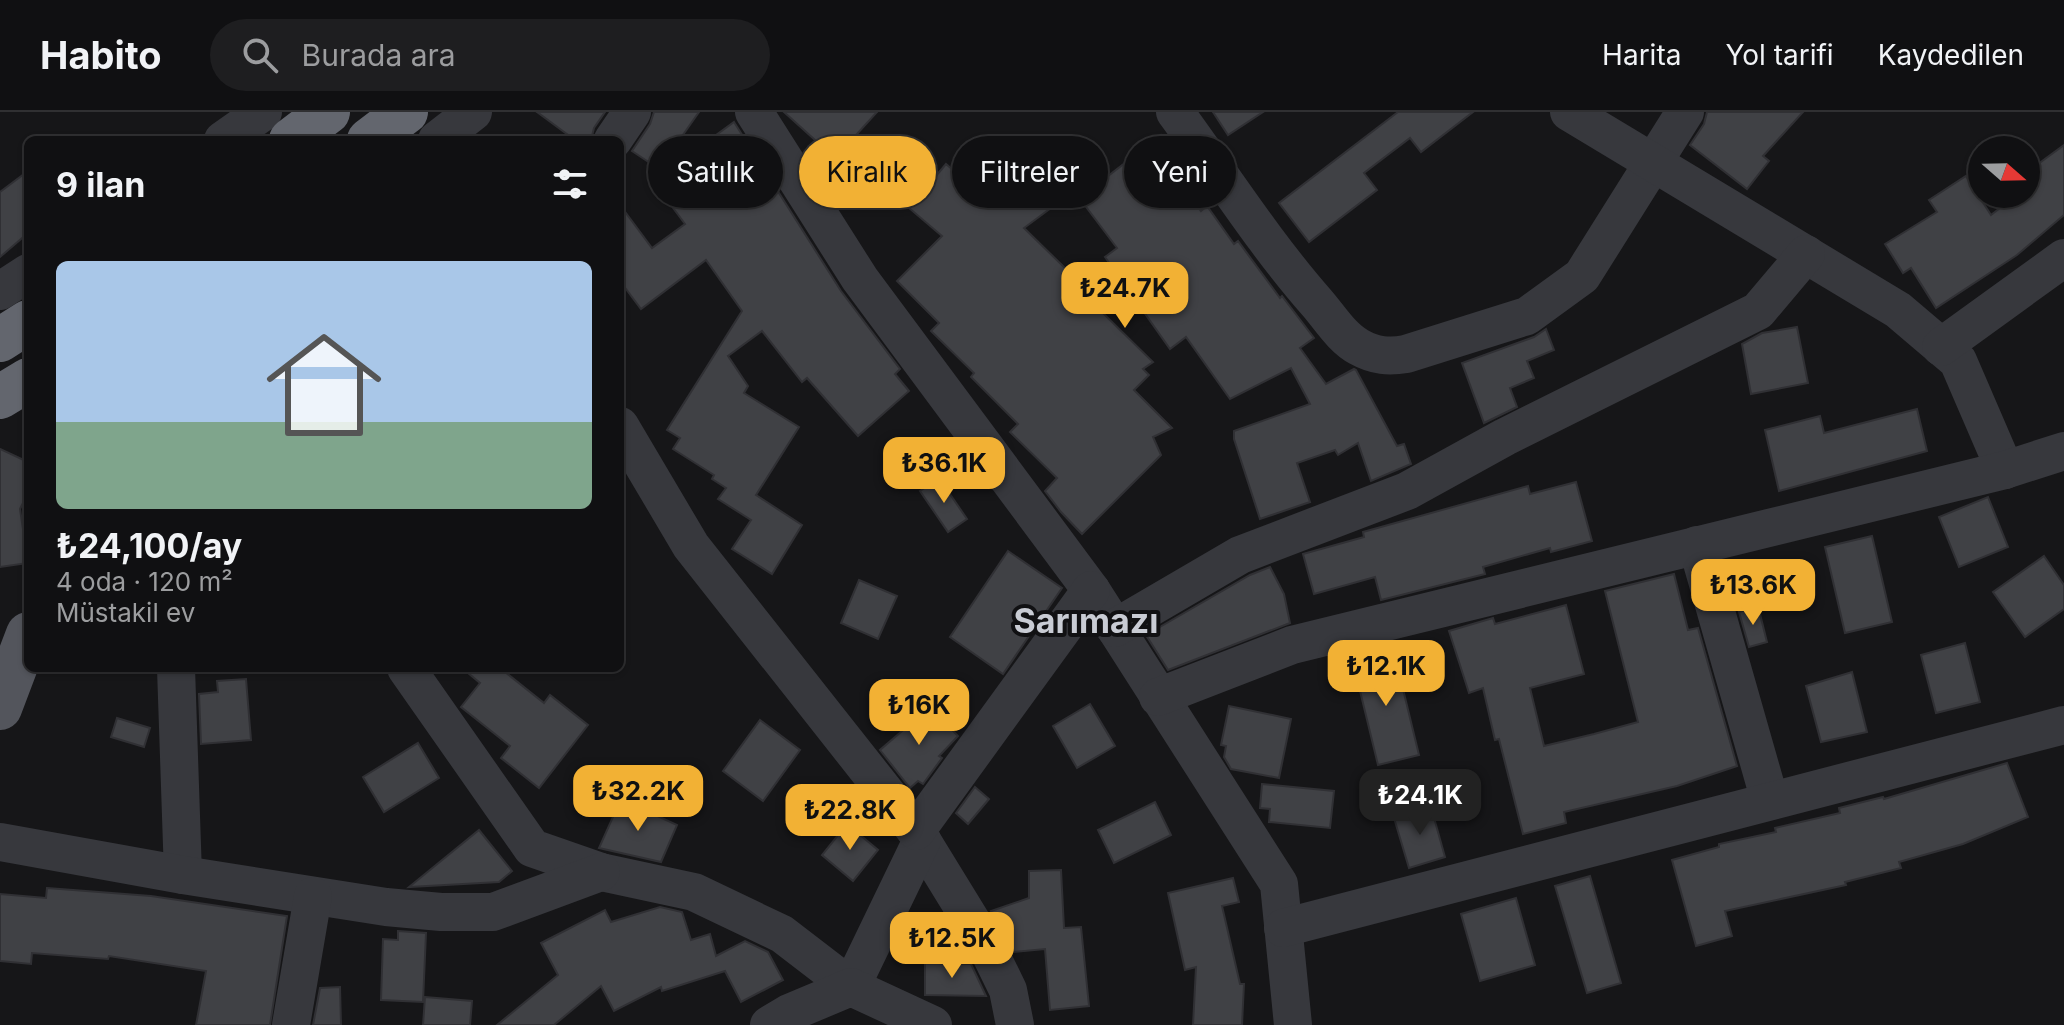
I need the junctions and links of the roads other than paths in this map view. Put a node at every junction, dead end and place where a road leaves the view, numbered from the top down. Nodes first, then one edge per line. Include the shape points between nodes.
1 (263, 112) edge
2 (328, 112) edge
3 (406, 112) edge
4 (473, 112) edge
5 (632, 112) edge
6 (754, 112) edge
7 (1175, 112) edge
8 (1569, 112) edge
9 (1685, 112) edge
10 (229, 136) edge
11 (296, 136) edge
12 (374, 136) edge
13 (442, 136) edge
14 (616, 136) edge
15 (1654, 162) junction
16 (1806, 254) junction
17 (2064, 258) edge
18 (24, 276) edge
19 (0, 291) edge
20 (24, 325) edge
21 (0, 340) edge
22 (1941, 347) junction
23 (24, 382) edge
24 (0, 397) edge
25 (624, 433) edge
26 (2064, 451) edge
27 (2005, 470) junction
28 (1697, 545) junction
29 (1091, 590) junction
30 (1115, 628) junction
31 (24, 645) edge
32 (176, 672) edge
33 (409, 672) edge
34 (1158, 697) junction
35 (0, 708) edge
36 (2064, 725) edge
37 (1770, 801) junction
38 (919, 836) junction
39 (0, 842) edge
40 (601, 872) junction
41 (183, 875) junction
42 (313, 896) junction
43 (1283, 928) junction
44 (851, 987) junction
45 (291, 1025) edge
46 (769, 1025) edge
47 (933, 1025) edge
48 (1015, 1025) edge
49 (1293, 1025) edge

1 - 10 street
2 - 11 highway
3 - 12 highway
4 - 13 street
5 - 14 street
6 - 29 street via 860,279
7 - 15 street via 1291,273 1341,332 1356,346 1389,357 1527,316 1582,276
8 - 15 street
9 - 15 street
15 - 16 street
16 - 22 street via 1898,310
16 - 30 street via 1758,311 1407,491 1240,555
17 - 22 street
18 - 19 street
20 - 21 highway
22 - 27 street via 1958,361
23 - 24 highway
25 - 38 street via 691,546
26 - 27 street
27 - 28 street
28 - 34 street via 1292,645
28 - 37 street
29 - 30 street
29 - 38 street
30 - 34 street
31 - 35 main road
32 - 41 street
33 - 40 street via 532,848
34 - 43 street via 1279,884
36 - 37 street
37 - 43 street
38 - 44 street
38 - 48 street via 986,945 1008,990
39 - 41 street
40 - 42 street via 493,912 414,910
40 - 44 street via 694,892 782,934
41 - 42 street
42 - 45 street
43 - 49 street
44 - 46 street
44 - 47 street

